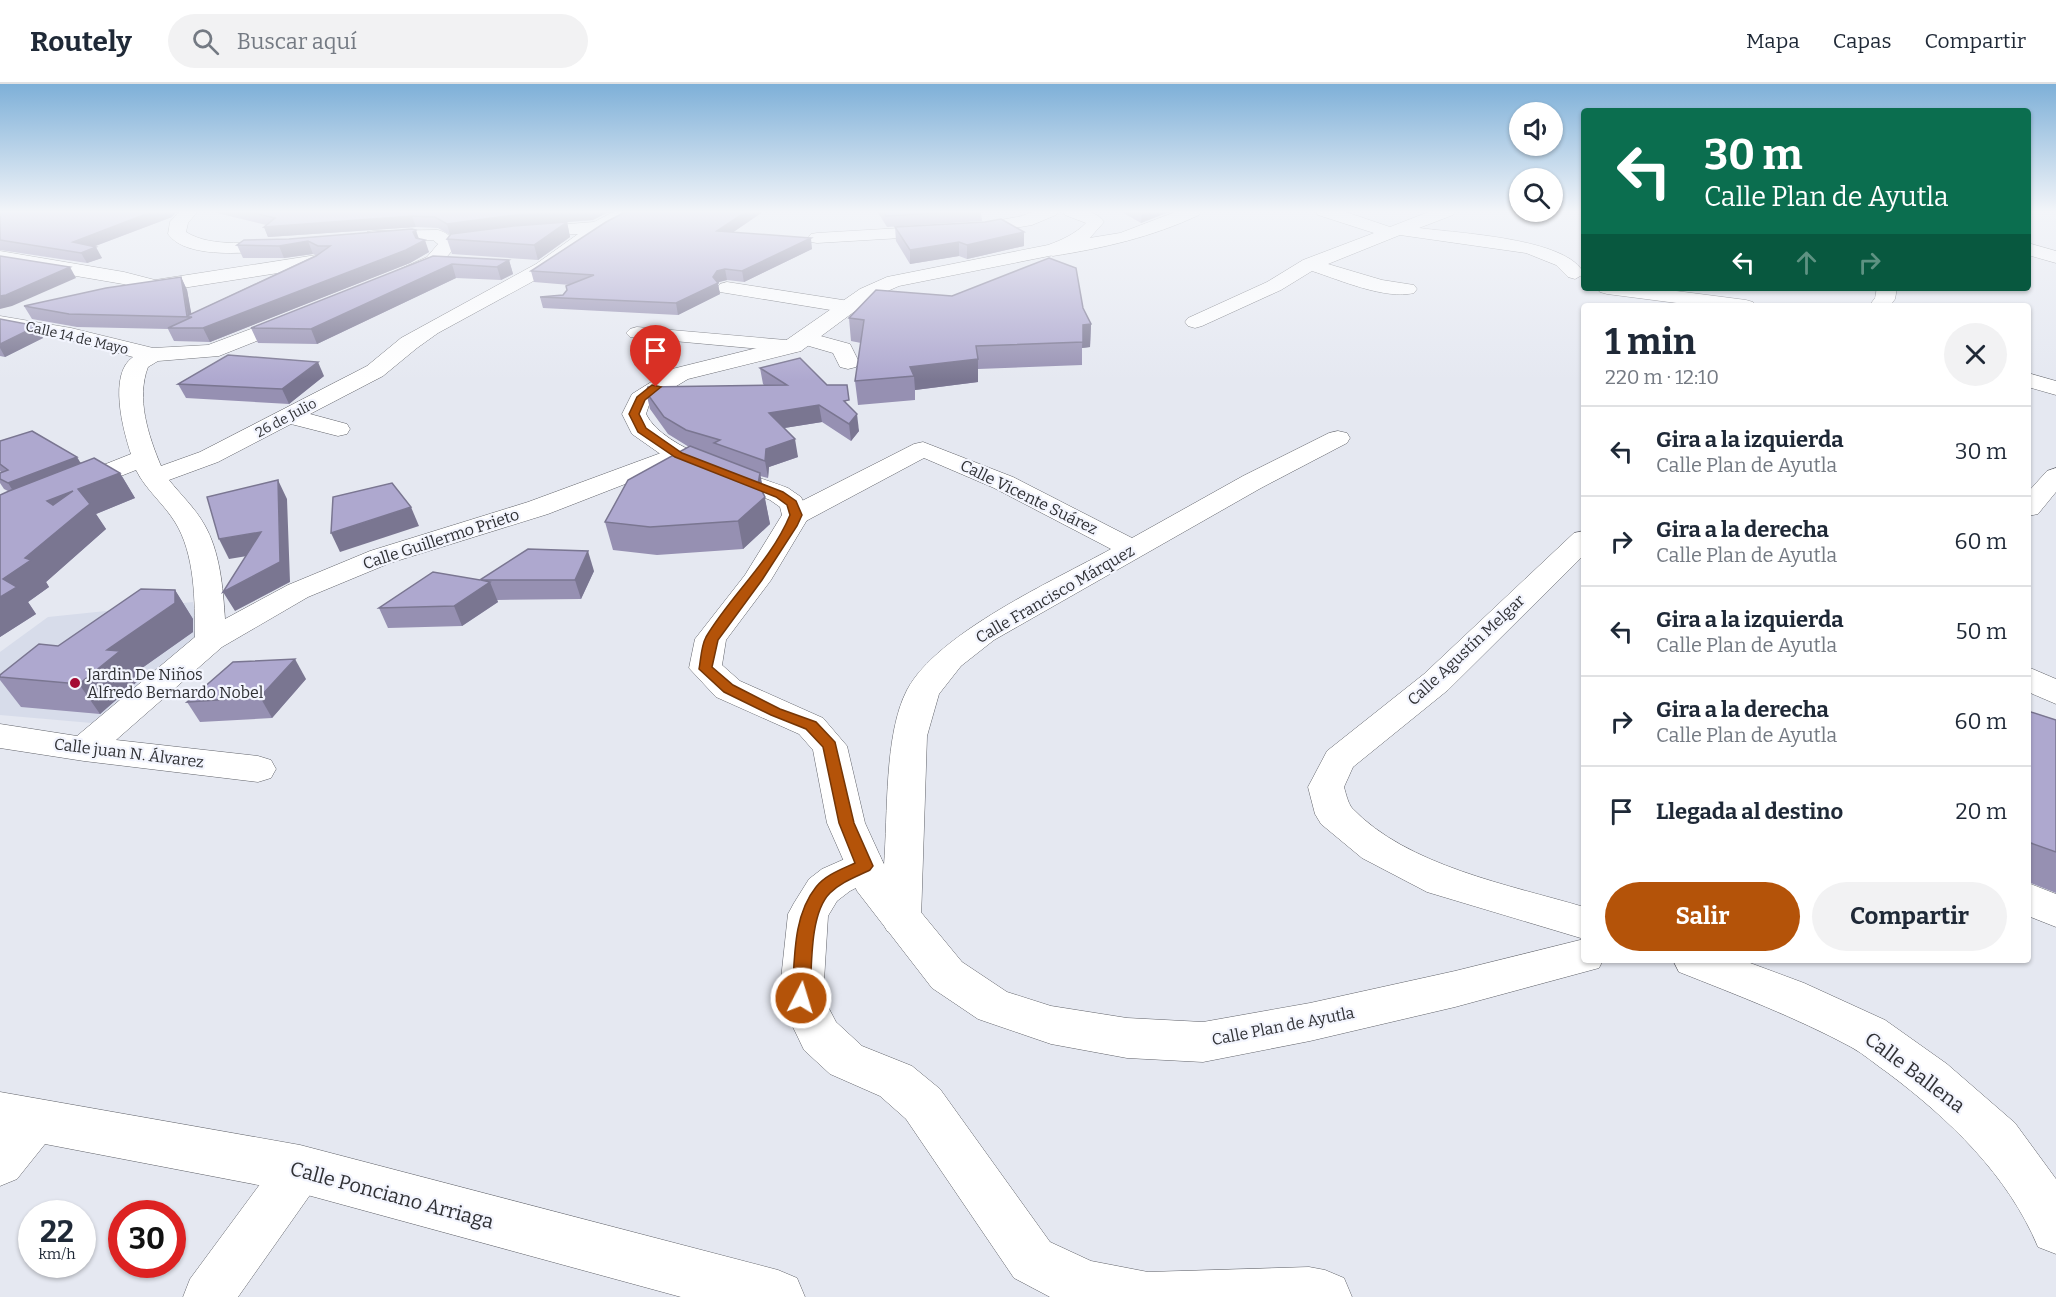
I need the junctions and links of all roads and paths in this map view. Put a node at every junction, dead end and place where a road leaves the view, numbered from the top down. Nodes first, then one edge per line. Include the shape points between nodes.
1 (63, 268) edge
2 (256, 268) edge
3 (417, 268) edge
4 (542, 268) edge
5 (963, 268) edge
6 (1304, 268) edge
7 (1321, 268) edge
8 (154, 286) junction
9 (375, 287) edge
10 (507, 288) junction
11 (727, 288) dead end
12 (1407, 289) dead end
13 (1630, 291) edge
14 (113, 293) edge
15 (538, 296) edge
16 (1723, 303) edge
17 (849, 307) junction
18 (42, 309) edge
19 (309, 313) edge
20 (0, 317) edge
21 (0, 322) edge
22 (1195, 322) dead end
23 (637, 333) dead end
24 (800, 342) junction
25 (153, 355) junction
26 (848, 362) dead end
27 (2031, 381) edge
28 (2056, 388) edge
29 (289, 416) junction
30 (338, 429) dead end
31 (1338, 438) dead end
32 (678, 455) junction
33 (148, 468) junction
34 (2056, 476) edge
35 (2031, 505) edge
36 (796, 515) junction
37 (0, 516) edge
38 (1581, 542) edge
39 (1132, 549) junction
40 (211, 640) junction
41 (2031, 680) edge
42 (2056, 693) edge
43 (0, 736) edge
44 (84, 749) junction
45 (258, 769) dead end
46 (865, 866) junction
47 (2031, 900) edge
48 (2056, 911) edge
49 (901, 919) junction
50 (1581, 922) edge
51 (1581, 957) edge
52 (1702, 963) edge
53 (17, 1117) edge
54 (0, 1162) edge
55 (300, 1169) junction
56 (2056, 1229) edge
57 (208, 1297) edge
58 (778, 1297) edge
59 (1143, 1297) edge
60 (1152, 1297) edge
61 (1324, 1297) edge

1 - 8 street
2 - 8 street
3 - 9 street
4 - 10 street, 26 de Julio
5 - 17 street via 894,281 867,293
6 - 22 street via 1274,286
7 - 12 street via 1380,286
8 - 14 street
10 - 15 street
10 - 29 street, 26 de Julio via 409,342 375,371
11 - 17 street
13 - 16 street
17 - 24 street
18 - 20 street
19 - 25 street, Calle 14 de Mayo via 211,351
21 - 25 street, Calle 14 de Mayo via 71,334
23 - 24 street
24 - 26 street via 842,349
24 - 32 street via 680,374 640,399 634,414 641,429
25 - 33 street via 138,363 131,385
27 - 28 street
29 - 30 street
29 - 33 street, 26 de Julio via 209,457
31 - 39 street, Calle Francisco Márquez
32 - 36 street via 779,494 792,503
32 - 40 street, Calle Guillermo Prieto via 538,508 380,557 298,591
33 - 37 street, 26 de Julio
33 - 40 street via 194,530 210,595
34 - 35 street
36 - 39 street, Calle Vicente Suárez via 923,449 976,468
36 - 46 street, Calle Plan de Ayutla via 756,580 711,639 705,669 728,689 811,726 830,746 846,823
38 - 50 street, Calle Agustín Melgar via 1436,682 1339,760 1326,787 1334,814 1376,848 1442,881
39 - 49 street, Calle Francisco Márquez via 983,633 950,659 923,691 910,736
40 - 44 street, Calle Guillermo Prieto
41 - 42 street
43 - 44 street, Calle juan N. Álvarez
44 - 45 street, Calle juan N. Álvarez
46 - 49 street, Calle Plan de Ayutla
46 - 59 street via 822,890 808,915 801,998 820,1036 846,1060 896,1081 923,1104 1032,1260 1086,1287
47 - 48 street
49 - 51 street, Calle Plan de Ayutla via 947,975 993,1006 1051,1025 1127,1038 1203,1042 1310,1022
52 - 56 street, Calle Ballena via 1790,996 1869,1034 1931,1079 1998,1139 2049,1211
53 - 54 street
53 - 55 street, Calle Ponciano Arriaga
55 - 57 street
55 - 58 street, Calle Ponciano Arriaga
60 - 61 street

